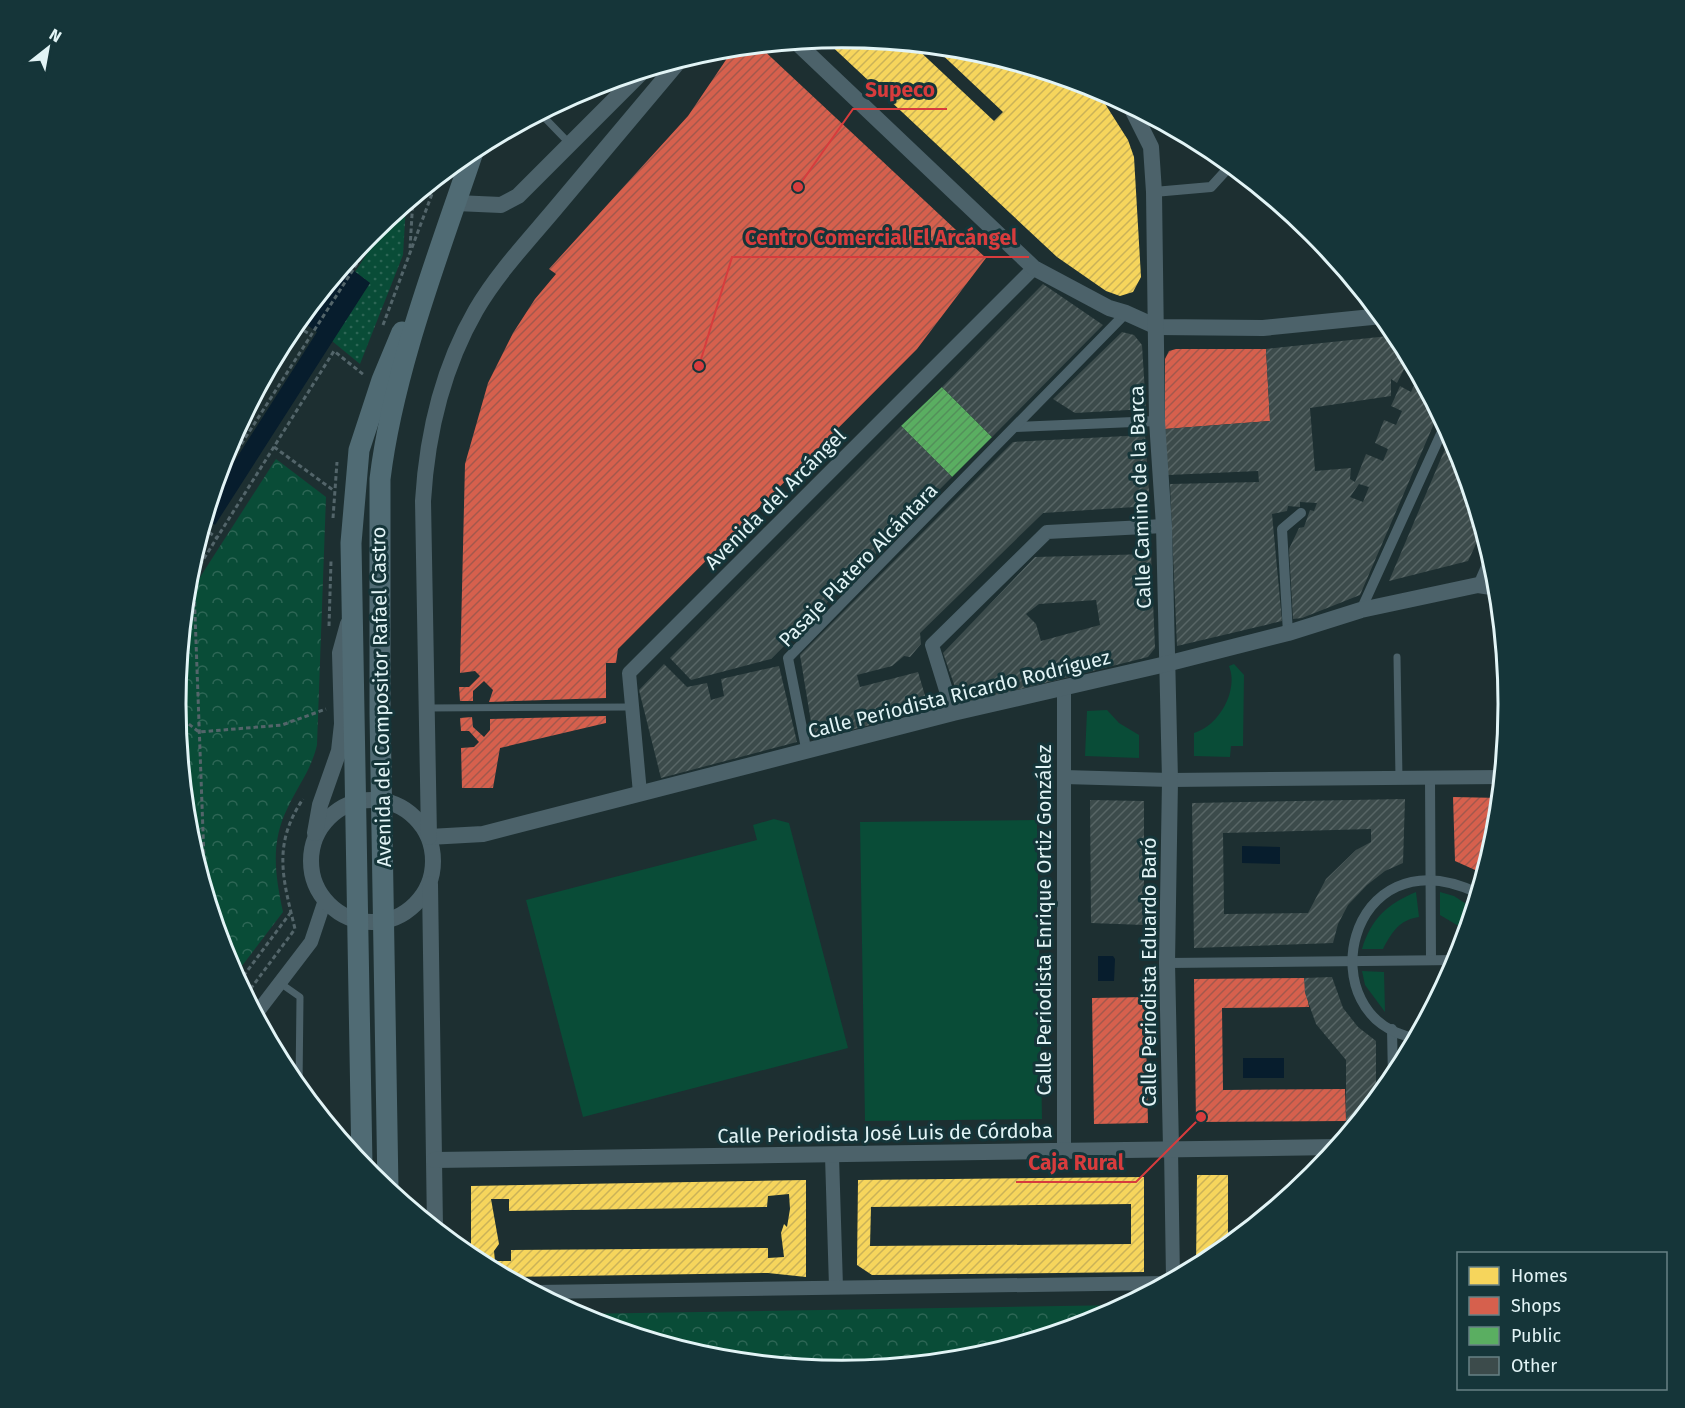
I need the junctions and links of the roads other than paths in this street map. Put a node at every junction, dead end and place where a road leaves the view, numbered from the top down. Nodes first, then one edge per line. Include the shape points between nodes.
1 (803, 49) edge
2 (671, 71) edge
3 (630, 84) edge
4 (1137, 118) edge
5 (546, 119) edge
6 (570, 144) junction
7 (468, 166) edge
8 (1225, 172) edge
9 (1154, 192) junction
10 (454, 209) junction
11 (1034, 268) junction
12 (1126, 313) junction
13 (1372, 317) edge
14 (1157, 327) junction
15 (1157, 421) junction
16 (1016, 427) junction
17 (1441, 435) edge
18 (1301, 513) dead end
19 (1164, 526) junction
20 (1485, 570) edge
21 (1478, 585) junction
22 (1488, 586) edge
23 (354, 606) junction
24 (1361, 610) junction
25 (1288, 633) junction
26 (1396, 657) dead end
27 (1166, 664) junction
28 (1064, 690) junction
29 (632, 707) junction
30 (427, 708) junction
31 (953, 713) junction
32 (807, 753) junction
33 (1064, 777) junction
34 (1494, 777) edge
35 (1430, 778) junction
36 (1399, 779) junction
37 (1170, 780) junction
38 (640, 793) junction
39 (382, 801) junction
40 (357, 802) junction
41 (429, 837) junction
42 (314, 841) junction
43 (1429, 879) junction
44 (430, 881) junction
45 (1471, 890) edge
46 (325, 900) junction
47 (358, 921) junction
48 (385, 922) junction
49 (1351, 960) junction
50 (1431, 960) junction
51 (1447, 960) edge
52 (1167, 963) junction
53 (280, 983) junction
54 (261, 1007) edge
55 (1392, 1029) junction
56 (1409, 1035) edge
57 (1393, 1061) edge
58 (299, 1071) edge
59 (1326, 1147) edge
60 (1171, 1148) junction
61 (362, 1150) edge
62 (1064, 1151) junction
63 (832, 1156) junction
64 (434, 1160) junction
65 (388, 1176) edge
66 (435, 1217) edge
67 (1173, 1270) edge
68 (1149, 1283) edge
69 (836, 1287) junction
70 (552, 1292) edge

1 - 11 street
2 - 30 street via 504,269 475,311 448,371 435,409 425,466
3 - 6 street
4 - 9 street, Calle Camino de la Barca via 1150,147
5 - 6 lane
6 - 10 street via 510,201
7 - 10 main road, Avenida del Compositor Rafael Castro
8 - 9 street via 1211,187
9 - 14 street, Calle Camino de la Barca
10 - 23 main road, Avenida del Compositor Rafael Castro via 382,380 359,450 351,543
10 - 39 main road, Avenida del Compositor Rafael Castro via 398,387 381,469 378,524
11 - 12 street
11 - 29 street, Avenida del Arcángel via 629,674
12 - 14 street
12 - 16 street, Pasaje Platero Alcántara
13 - 14 street via 1263,328
14 - 15 street, Calle Camino de la Barca
15 - 16 street
15 - 19 street, Calle Camino de la Barca
16 - 32 street, Pasaje Platero Alcántara via 788,658
17 - 24 street
18 - 25 street via 1282,529
19 - 27 street, Calle Camino de la Barca
19 - 31 street via 1047,532 932,645
20 - 21 street
21 - 22 street, Calle Periodista Ricardo Rodríguez
21 - 24 street, Calle Periodista Ricardo Rodríguez
23 - 40 main road, Avenida del Compositor Rafael Castro
23 - 42 street, Avenida del Compositor Rafael Castro via 340,652 339,751 320,805
24 - 25 street, Calle Periodista Ricardo Rodríguez
25 - 27 street, Calle Periodista Ricardo Rodríguez
26 - 36 lane
27 - 28 street, Calle Periodista Ricardo Rodríguez
27 - 37 street, Calle Periodista Eduardo Baró
28 - 31 street, Calle Periodista Ricardo Rodríguez
28 - 33 street, Calle Periodista Enrique Ortiz González
29 - 30 lane
29 - 38 street, Avenida del Arcángel
30 - 41 street
31 - 32 street, Calle Periodista Ricardo Rodríguez
32 - 38 street, Calle Periodista Ricardo Rodríguez
33 - 37 street
33 - 62 street, Calle Periodista Enrique Ortiz González
34 - 35 street
35 - 36 street
35 - 43 street
36 - 37 street
37 - 52 street, Calle Periodista Eduardo Baró
38 - 41 street, Calle Periodista Ricardo Rodríguez via 483,834
39 - 40 street
39 - 41 street via 401,807
39 - 48 main road, Avenida del Compositor Rafael Castro
40 - 42 street via 334,813
40 - 47 main road, Avenida del Compositor Rafael Castro
41 - 44 street via 433,867
42 - 46 street, Avenida del Compositor Rafael Castro via 311,862 315,882
43 - 45 street via 1455,882
43 - 49 street via 1404,884 1383,896 1366,913 1355,935
43 - 50 street
44 - 48 street via 420,900 405,913
44 - 64 street
46 - 47 street
46 - 53 street via 311,942
47 - 48 street
47 - 61 main road, Avenida del Compositor Rafael Castro
48 - 65 main road, Avenida del Compositor Rafael Castro
49 - 50 street
49 - 52 street
49 - 55 street via 1355,985 1367,1008
50 - 51 street
52 - 60 street, Calle Periodista Eduardo Baró
53 - 54 street
53 - 58 lane via 300,997
55 - 56 street
55 - 57 street
59 - 60 street, Calle Periodista José Luis de Córdoba
60 - 62 street, Calle Periodista José Luis de Córdoba
60 - 67 street, Calle Periodista Eduardo Baró
62 - 63 street, Calle Periodista José Luis de Córdoba
63 - 64 street, Calle Periodista José Luis de Córdoba
63 - 69 street
64 - 66 street
68 - 69 street
69 - 70 street

